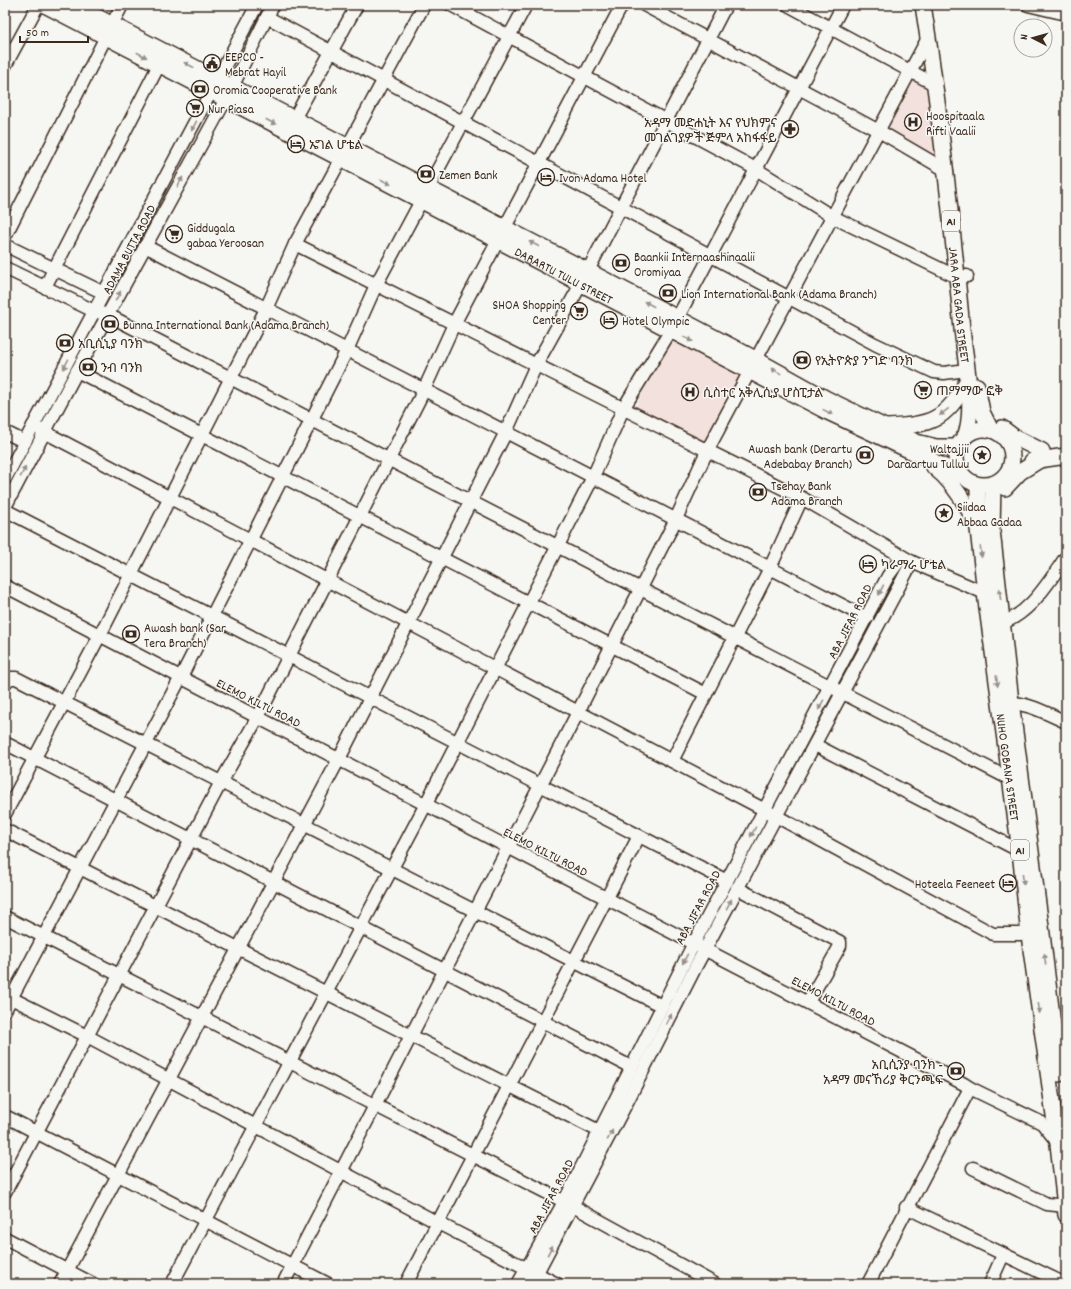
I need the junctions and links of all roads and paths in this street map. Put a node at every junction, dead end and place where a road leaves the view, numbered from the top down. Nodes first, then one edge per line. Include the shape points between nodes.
1 (38, 5) edge
2 (45, 5) edge
3 (74, 5) edge
4 (122, 5) edge
5 (273, 5) edge
6 (357, 5) edge
7 (424, 5) edge
8 (451, 5) edge
9 (526, 5) edge
10 (622, 5) edge
11 (644, 5) edge
12 (726, 5) edge
13 (788, 5) edge
14 (844, 5) edge
15 (924, 5) edge
16 (933, 5) edge
17 (1028, 5) edge
18 (253, 7) edge
19 (1066, 14) edge
20 (267, 17) junction
21 (831, 28) junction
22 (108, 30) junction
23 (509, 36) junction
24 (928, 38) junction
25 (708, 39) junction
26 (331, 52) junction
27 (163, 59) junction
28 (5, 66) edge
29 (910, 71) junction
30 (584, 76) junction
31 (384, 80) junction
32 (934, 84) junction
33 (222, 88) junction
34 (799, 88) junction
35 (666, 120) junction
36 (463, 122) junction
37 (290, 125) junction
38 (879, 131) junction
39 (345, 153) junction
40 (538, 163) junction
41 (756, 169) junction
42 (944, 169) junction
43 (424, 194) junction
44 (621, 207) junction
45 (833, 217) junction
46 (500, 234) junction
47 (5, 236) edge
48 (295, 244) junction
49 (5, 245) edge
50 (145, 246) junction
51 (710, 255) junction
52 (5, 268) edge
53 (54, 269) junction
54 (584, 277) junction
55 (962, 277) junction
56 (376, 285) junction
57 (45, 287) junction
58 (104, 293) junction
59 (790, 298) junction
60 (266, 309) junction
61 (94, 311) junction
62 (108, 315) junction
63 (454, 324) junction
64 (674, 324) junction
65 (347, 350) junction
66 (536, 365) junction
67 (754, 366) junction
68 (77, 371) junction
69 (967, 375) junction
70 (231, 378) junction
71 (424, 390) junction
72 (978, 399) junction
73 (623, 409) junction
74 (312, 419) junction
75 (33, 426) junction
76 (886, 427) junction
77 (992, 430) junction
78 (5, 432) edge
79 (44, 432) junction
80 (506, 432) junction
81 (202, 435) junction
82 (25, 442) junction
83 (961, 442) junction
84 (897, 444) junction
85 (1010, 446) junction
86 (1066, 448) edge
87 (707, 451) junction
88 (1041, 455) junction
89 (1066, 456) edge
90 (389, 459) junction
91 (1010, 468) junction
92 (962, 474) junction
93 (283, 476) junction
94 (592, 477) junction
95 (5, 479) edge
96 (993, 484) junction
97 (978, 485) junction
98 (170, 498) junction
99 (802, 498) junction
100 (471, 501) junction
101 (5, 507) edge
102 (5, 510) edge
103 (360, 516) junction
104 (676, 519) junction
105 (992, 520) junction
106 (978, 529) junction
107 (250, 540) junction
108 (557, 546) junction
109 (1066, 557) edge
110 (442, 558) junction
111 (907, 559) junction
112 (770, 568) junction
113 (130, 575) junction
114 (328, 580) junction
115 (5, 586) edge
116 (641, 588) junction
117 (985, 593) junction
118 (528, 603) junction
119 (212, 616) junction
120 (867, 618) junction
121 (409, 623) junction
122 (997, 625) junction
123 (100, 635) junction
124 (735, 637) junction
125 (612, 646) junction
126 (289, 656) junction
127 (495, 668) junction
128 (180, 677) junction
129 (5, 683) edge
130 (831, 686) junction
131 (843, 692) junction
132 (706, 694) junction
133 (370, 698) junction
134 (64, 702) junction
135 (1006, 703) junction
136 (578, 712) junction
137 (258, 717) junction
138 (1066, 722) edge
139 (5, 743) edge
140 (145, 743) junction
141 (457, 743) junction
142 (815, 745) junction
143 (34, 758) junction
144 (339, 759) junction
145 (672, 761) junction
146 (1010, 779) junction
147 (221, 782) junction
148 (540, 786) junction
149 (115, 800) junction
150 (426, 804) junction
151 (765, 810) junction
152 (5, 814) edge
153 (776, 816) junction
154 (304, 825) junction
155 (5, 830) edge
156 (639, 836) junction
157 (191, 840) junction
158 (509, 847) junction
159 (1020, 851) junction
160 (80, 868) junction
161 (391, 870) junction
162 (727, 881) junction
163 (274, 883) junction
164 (737, 888) junction
165 (607, 898) junction
166 (156, 906) junction
167 (475, 912) junction
168 (5, 917) edge
169 (361, 928) junction
170 (1036, 934) junction
171 (44, 936) junction
172 (694, 943) junction
173 (239, 948) junction
174 (705, 948) junction
175 (574, 963) junction
176 (445, 971) junction
177 (120, 975) junction
178 (326, 993) junction
179 (11, 998) junction
180 (808, 1002) junction
181 (662, 1006) junction
182 (5, 1010) edge
183 (202, 1018) junction
184 (543, 1022) junction
185 (87, 1036) junction
186 (411, 1036) junction
187 (290, 1062) junction
188 (630, 1067) junction
189 (169, 1080) junction
190 (509, 1086) junction
191 (970, 1088) junction
192 (375, 1106) junction
193 (5, 1116) edge
194 (256, 1126) junction
195 (599, 1131) junction
196 (37, 1132) junction
197 (1063, 1144) edge
198 (473, 1156) junction
199 (973, 1168) dead end
200 (341, 1172) junction
201 (118, 1175) junction
202 (5, 1192) edge
203 (569, 1204) junction
204 (906, 1207) junction
205 (1065, 1211) edge
206 (206, 1220) junction
207 (438, 1223) junction
208 (5, 1238) edge
209 (1003, 1255) junction
210 (292, 1266) junction
211 (68, 1270) junction
212 (531, 1276) edge
213 (60, 1284) edge
214 (93, 1284) edge
215 (172, 1284) edge
216 (283, 1284) edge
217 (328, 1284) edge
218 (406, 1284) edge
219 (518, 1284) edge
220 (557, 1284) edge
221 (715, 1284) edge
222 (868, 1284) edge
223 (990, 1284) edge
224 (1065, 1284) edge

1 - 28 street
2 - 22 main road
3 - 22 main road
4 - 22 street
5 - 20 street, ADAMA BUTTA ROAD
6 - 26 street
7 - 31 street
8 - 23 street
9 - 23 street
10 - 30 street
11 - 25 street
12 - 25 street
13 - 21 street
14 - 21 street
15 - 24 main road, JARA ABA GADA STREET / A1
16 - 55 main road, JARA ABA GADA STREET / A1
17 - 19 street
18 - 33 street, ADAMA BUTTA ROAD
20 - 26 street
20 - 33 street, ADAMA BUTTA ROAD
21 - 29 street
21 - 34 street
22 - 27 main road, DARARTU TULU STREET
22 - 47 street
23 - 30 street
23 - 36 street
24 - 29 street
24 - 32 main road, JARA ABA GADA STREET / A1
25 - 34 street
25 - 35 street
26 - 31 street
26 - 37 street
27 - 33 main road, DARARTU TULU STREET
27 - 53 street
29 - 32 street
29 - 38 street
30 - 35 street
30 - 40 street
31 - 36 street
31 - 39 street
32 - 42 main road, JARA ABA GADA STREET / A1
33 - 37 main road, DARARTU TULU STREET
50 -> 33 street, ADAMA BUTTA ROAD
33 -> 58 street, ADAMA BUTTA ROAD
34 - 38 street
34 - 41 street
35 - 41 street
35 - 44 street
36 - 40 street
36 - 43 street
37 - 39 main road, DARARTU TULU STREET
38 - 42 street
38 - 45 street
39 - 43 main road, DARARTU TULU STREET
39 - 48 street
40 - 44 street
40 - 46 street
41 - 45 street
41 - 51 street
42 - 55 main road, JARA ABA GADA STREET / A1
43 - 46 main road, DARARTU TULU STREET
43 - 56 street
44 - 51 street
44 - 54 street
45 - 55 street
45 - 59 street
46 - 54 main road, DARARTU TULU STREET
46 - 63 street
48 - 56 street
48 - 60 street
49 - 53 street
50 - 60 street
62 -> 50 street, ADAMA BUTTA ROAD
51 - 59 street
51 - 64 street
52 - 57 street
53 - 57 street
53 - 58 street
54 - 64 main road, DARARTU TULU STREET
54 - 66 street
55 - 69 main road, JARA ABA GADA STREET / A1
55 - 72 main road, JARA ABA GADA STREET / A1
56 - 63 street
56 - 65 street
57 - 61 street
58 - 61 street, ADAMA BUTTA ROAD
59 - 67 street
59 - 69 street via 875,344 934,372
60 - 65 street
60 - 70 street
61 - 62 street
61 -> 75 street, ADAMA BUTTA ROAD
62 - 68 street, ADAMA BUTTA ROAD
62 - 70 street
63 - 66 street
63 - 71 street
64 - 67 main road, DARARTU TULU STREET
64 - 73 street
65 - 71 street
65 - 74 street
66 - 73 street
66 - 80 street
76 -> 67 main road, DARARTU TULU STREET
67 -> 84 main road, DARARTU TULU STREET via 828,412
67 - 87 street
68 - 79 street, ADAMA BUTTA ROAD
68 - 81 street
69 -> 76 main road via 958,398 948,410 932,420 912,426
69 - 83 main road, JARA ABA GADA STREET / A1 via 970,418
70 - 74 street
70 - 81 street
71 - 80 street
71 - 90 street
72 - 77 main road, JARA ABA GADA STREET / A1
72 - 88 main road via 1003,430
73 - 87 street
73 - 94 street
74 - 90 street
74 - 93 street
75 - 79 street
75 - 82 street, ADAMA BUTTA ROAD
76 - 83 main road, DARARTU TULU STREET via 916,442 936,448
77 - 83 main road via 977,430
77 - 85 main road via 1002,436
78 - 82 street
79 - 98 street
101 -> 79 street, ADAMA BUTTA ROAD
80 - 94 street
80 - 100 street
81 - 93 street
81 - 98 street
82 - 95 street, ADAMA BUTTA ROAD
83 - 92 main road via 956,461
84 - 92 main road, DARARTU TULU STREET
84 - 106 main road via 947,477 967,504
85 - 88 main road
85 - 91 main road
86 - 88 main road
87 - 99 street
87 - 104 street
88 - 89 main road
88 - 91 main road
88 - 105 main road via 1005,487 1000,494
90 - 100 street
90 - 103 street
91 - 96 main road via 1003,478
92 - 97 main road via 970,482
93 - 103 street
93 - 107 street
94 - 104 street
94 - 108 street
96 - 97 main road
96 - 105 main road, NUHO GOBANA STREET / A1
97 - 106 main road, NUHO GOBANA STREET / A1
98 - 107 street
98 - 113 street
99 - 111 street
99 - 112 street
100 - 108 street
100 - 110 street
102 - 113 street
103 - 110 street
103 - 114 street
104 - 112 street
104 - 116 street
122 -> 105 main road, NUHO GOBANA STREET / A1
106 -> 117 main road, NUHO GOBANA STREET / A1
107 - 114 street
107 - 119 street
108 - 116 street
108 - 118 street
109 - 122 street via 1028,607
110 - 118 street
110 - 121 street
111 - 117 street
111 -> 120 street, ABA JIFAR ROAD via 888,576
111 - 131 street, ABA JIFAR ROAD
112 - 120 street
112 - 124 street
113 - 119 street
113 - 123 street
114 - 121 street
114 - 126 street
115 - 123 street, ELEMO KILTU ROAD
116 - 124 street
116 - 125 street
117 - 122 main road, NUHO GOBANA STREET / A1
118 - 125 street
118 - 127 street
119 - 126 street
119 - 128 street
120 - 130 street, ABA JIFAR ROAD
121 - 127 street
121 - 133 street
122 - 135 main road, NUHO GOBANA STREET / A1
123 - 128 street, ELEMO KILTU ROAD
123 - 134 street
124 - 130 street
124 - 132 street
125 - 132 street
125 - 136 street
126 - 133 street
126 - 137 street
127 - 136 street
127 - 141 street
128 - 137 street, ELEMO KILTU ROAD
128 - 140 street
129 - 134 street via 10,678 16,678
130 - 131 street
130 -> 151 street, ABA JIFAR ROAD
131 - 142 street, ABA JIFAR ROAD
131 - 146 street
132 - 145 street
133 - 141 street
133 - 144 street
134 - 140 street
134 - 143 street
135 - 138 street via 1028,706
135 - 146 main road, NUHO GOBANA STREET / A1
135 - 170 main road, NUHO GOBANA STREET / A1
136 - 145 street
136 - 148 street
137 - 144 street, ELEMO KILTU ROAD
137 - 147 street
139 - 143 street
140 - 147 street
140 - 149 street
141 - 148 street
141 - 150 street
142 - 153 street, ABA JIFAR ROAD
142 - 159 street
143 - 149 street
143 - 152 street
144 - 150 street, ELEMO KILTU ROAD
144 - 154 street
145 - 151 street
146 - 159 main road, NUHO GOBANA STREET / A1
147 - 154 street
147 - 157 street
148 - 156 street
148 - 158 street
149 - 157 street
149 - 160 street
150 - 158 street, ELEMO KILTU ROAD
150 - 161 street
151 - 153 street
151 -> 162 street, ABA JIFAR ROAD
153 - 164 street, ABA JIFAR ROAD
153 - 170 street via 993,934
154 - 161 street
154 - 163 street
155 - 160 street
156 - 162 street
156 - 165 street
157 - 163 street
157 - 166 street
158 - 165 street, ELEMO KILTU ROAD
158 - 167 street
159 -> 170 main road, NUHO GOBANA STREET / A1
160 - 166 street
160 - 171 street
161 - 167 street
161 - 169 street
162 - 172 street, ABA JIFAR ROAD
163 - 169 street
163 - 173 street
174 -> 164 street, ABA JIFAR ROAD
164 - 180 street via 840,942
165 - 172 street, ELEMO KILTU ROAD
165 - 175 street
166 - 173 street
166 - 177 street
167 - 175 street
167 - 176 street
168 - 171 street
169 - 176 street
169 - 178 street
170 - 197 main road, NUHO GOBANA STREET / A1
171 - 177 street
171 - 179 street
172 - 174 street, ELEMO KILTU ROAD
172 -> 181 street, ABA JIFAR ROAD
173 - 178 street
173 - 183 street
174 - 180 street, ELEMO KILTU ROAD
203 -> 174 street, ABA JIFAR ROAD
175 - 181 street
175 - 184 street
176 - 184 street
176 - 186 street
177 - 183 street
177 - 185 street
178 - 186 street
178 - 187 street
179 - 182 street
179 - 185 street
180 - 191 street, ELEMO KILTU ROAD
181 - 188 street, ABA JIFAR ROAD
183 - 187 street
183 - 189 street
184 - 188 street
184 - 190 street
185 - 189 street
185 - 196 street
186 - 190 street
186 - 192 street
187 - 192 street
187 - 194 street
188 - 195 street, ABA JIFAR ROAD
189 - 194 street
189 - 201 street
190 - 195 street
190 - 198 street
191 - 197 street, ELEMO KILTU ROAD via 1042,1123
191 - 204 street
192 - 198 street
192 - 200 street
193 - 196 street
194 - 200 street
194 - 206 street
195 - 203 street, ABA JIFAR ROAD
196 - 201 street
196 - 202 street
197 - 205 main road, NUHO GOBANA STREET / A1
198 - 203 street
198 - 207 street
199 - 205 street
200 - 207 street
200 - 210 street
201 - 206 street
201 - 211 street
203 - 212 street, ABA JIFAR ROAD
203 - 221 street
204 - 209 street
204 - 222 street
206 - 210 street
206 - 215 street
207 - 212 street
207 - 218 street
208 - 211 street
209 - 223 street
209 - 224 street
210 - 216 street
210 - 217 street
211 - 213 street
211 - 214 street
212 - 219 street, ABA JIFAR ROAD
212 - 220 street

